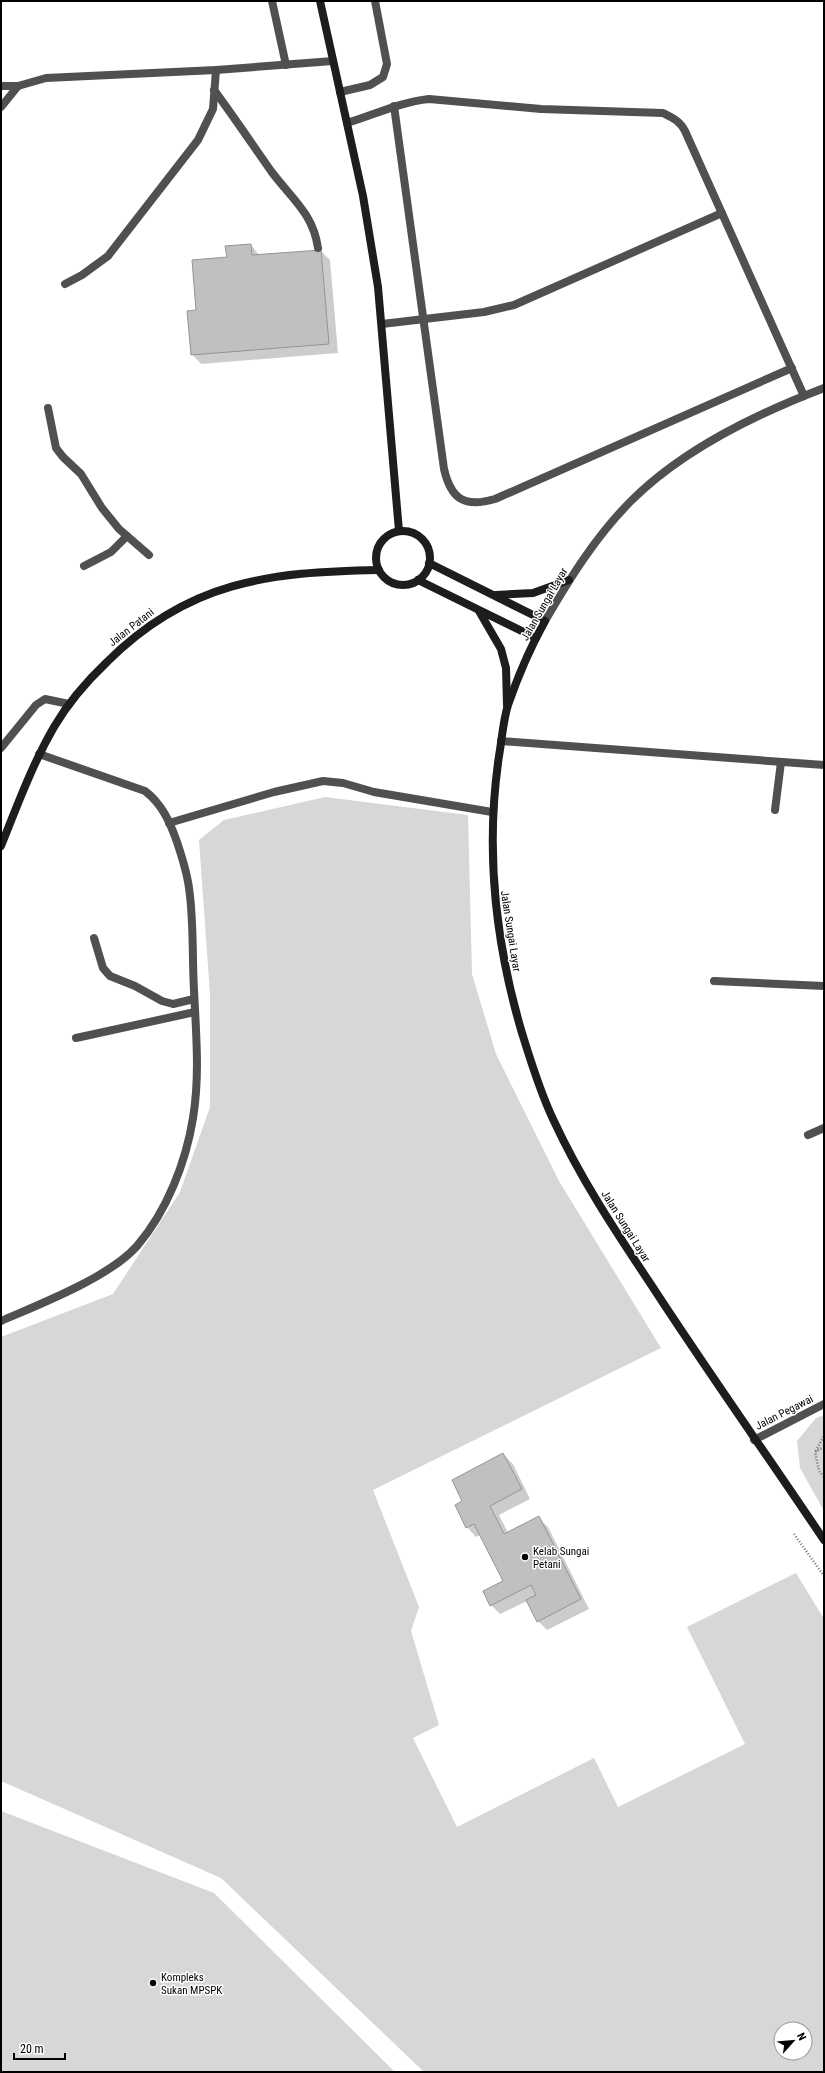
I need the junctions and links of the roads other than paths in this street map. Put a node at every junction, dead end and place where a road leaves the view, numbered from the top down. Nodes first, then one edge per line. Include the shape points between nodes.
1 (272, 1) edge
2 (320, 1) edge
3 (375, 1) edge
4 (333, 61) junction
5 (286, 65) junction
6 (216, 70) junction
7 (1, 86) edge
8 (18, 86) junction
9 (214, 90) junction
10 (340, 92) junction
11 (394, 106) junction
12 (1, 107) edge
13 (347, 123) junction
14 (722, 213) junction
15 (318, 248) dead end
16 (65, 284) dead end
17 (423, 319) junction
18 (382, 324) junction
19 (792, 368) junction
20 (824, 388) edge
21 (804, 396) junction
22 (48, 408) dead end
23 (399, 531) junction
24 (127, 536) junction
25 (149, 555) dead end
26 (429, 563) junction
27 (84, 566) dead end
28 (379, 570) junction
29 (418, 580) junction
30 (569, 580) junction
31 (493, 595) junction
32 (478, 610) junction
33 (545, 621) junction
34 (536, 638) junction
35 (69, 704) junction
36 (508, 707) junction
37 (501, 741) junction
38 (1, 748) edge
39 (39, 754) junction
40 (781, 762) junction
41 (824, 765) edge
42 (775, 810) dead end
43 (492, 812) junction
44 (169, 823) junction
45 (1, 846) edge
46 (94, 938) dead end
47 (714, 981) dead end
48 (824, 986) edge
49 (194, 999) junction
50 (195, 1012) junction
51 (76, 1038) dead end
52 (824, 1128) edge
53 (808, 1135) dead end
54 (1, 1321) edge
55 (824, 1404) edge
56 (754, 1440) junction
57 (824, 1540) edge

1 - 5 street
2 - 4 main road
3 - 10 street via 387,64 383,77 370,86
4 - 5 street
4 - 10 main road
5 - 6 street
6 - 8 street via 46,78
6 - 9 street
7 - 8 street
8 - 12 street
9 - 15 street via 309,218
9 - 16 street via 211,116 198,140 108,256 88,272
10 - 13 main road
11 - 13 street via 382,113
11 - 14 street via 413,100 429,99 541,109 663,114 681,124
11 - 17 street
13 - 18 main road via 362,196
14 - 17 street via 514,305 484,312
14 - 19 street
17 - 18 street
17 - 19 street via 433,403 448,484 456,495 475,502 484,503 495,499
18 - 23 main road
19 - 21 street
20 - 21 street, Jalan Sungai Layar
21 - 30 street, Jalan Sungai Layar via 684,456 619,513
22 - 24 street via 56,448 63,458 78,469 102,508
23 - 26 main road via 409,532 422,539 428,548
23 - 28 main road via 389,534 380,543 376,559
24 - 25 street
24 - 27 street via 111,552
26 - 29 main road via 426,572
26 - 31 main road
28 - 29 main road via 382,576 393,583 406,584
28 - 35 main road, Jalan Patani via 278,576 212,591 193,599 148,626 120,648
29 - 32 main road
30 - 31 main road via 533,593
30 - 33 street, Jalan Sungai Layar
31 - 33 main road
32 - 34 main road
32 - 36 main road via 501,648 506,668
33 - 34 main road, Jalan Sungai Layar
34 - 36 main road, Jalan Sungai Layar
35 - 38 street via 45,699 36,705
35 - 39 main road, Jalan Patani
36 - 37 main road, Jalan Sungai Layar
37 - 40 street
37 - 43 main road, Jalan Sungai Layar
39 - 44 street via 145,791 154,798
39 - 45 main road, Jalan Patani
40 - 41 street
40 - 42 street
43 - 44 street via 374,792 343,783 323,782 274,792
43 - 56 main road, Jalan Sungai Layar via 493,882 506,974 529,1057 552,1118 587,1185
44 - 49 street via 189,886
46 - 49 street via 103,968 110,976 135,986 162,1002 173,1004
47 - 48 street
49 - 50 street
50 - 51 street
50 - 54 street via 197,1080 189,1137 182,1165 146,1235 128,1256 112,1268
52 - 53 street
55 - 56 street, Jalan Pegawai
56 - 57 main road, Jalan Sungai Layar

